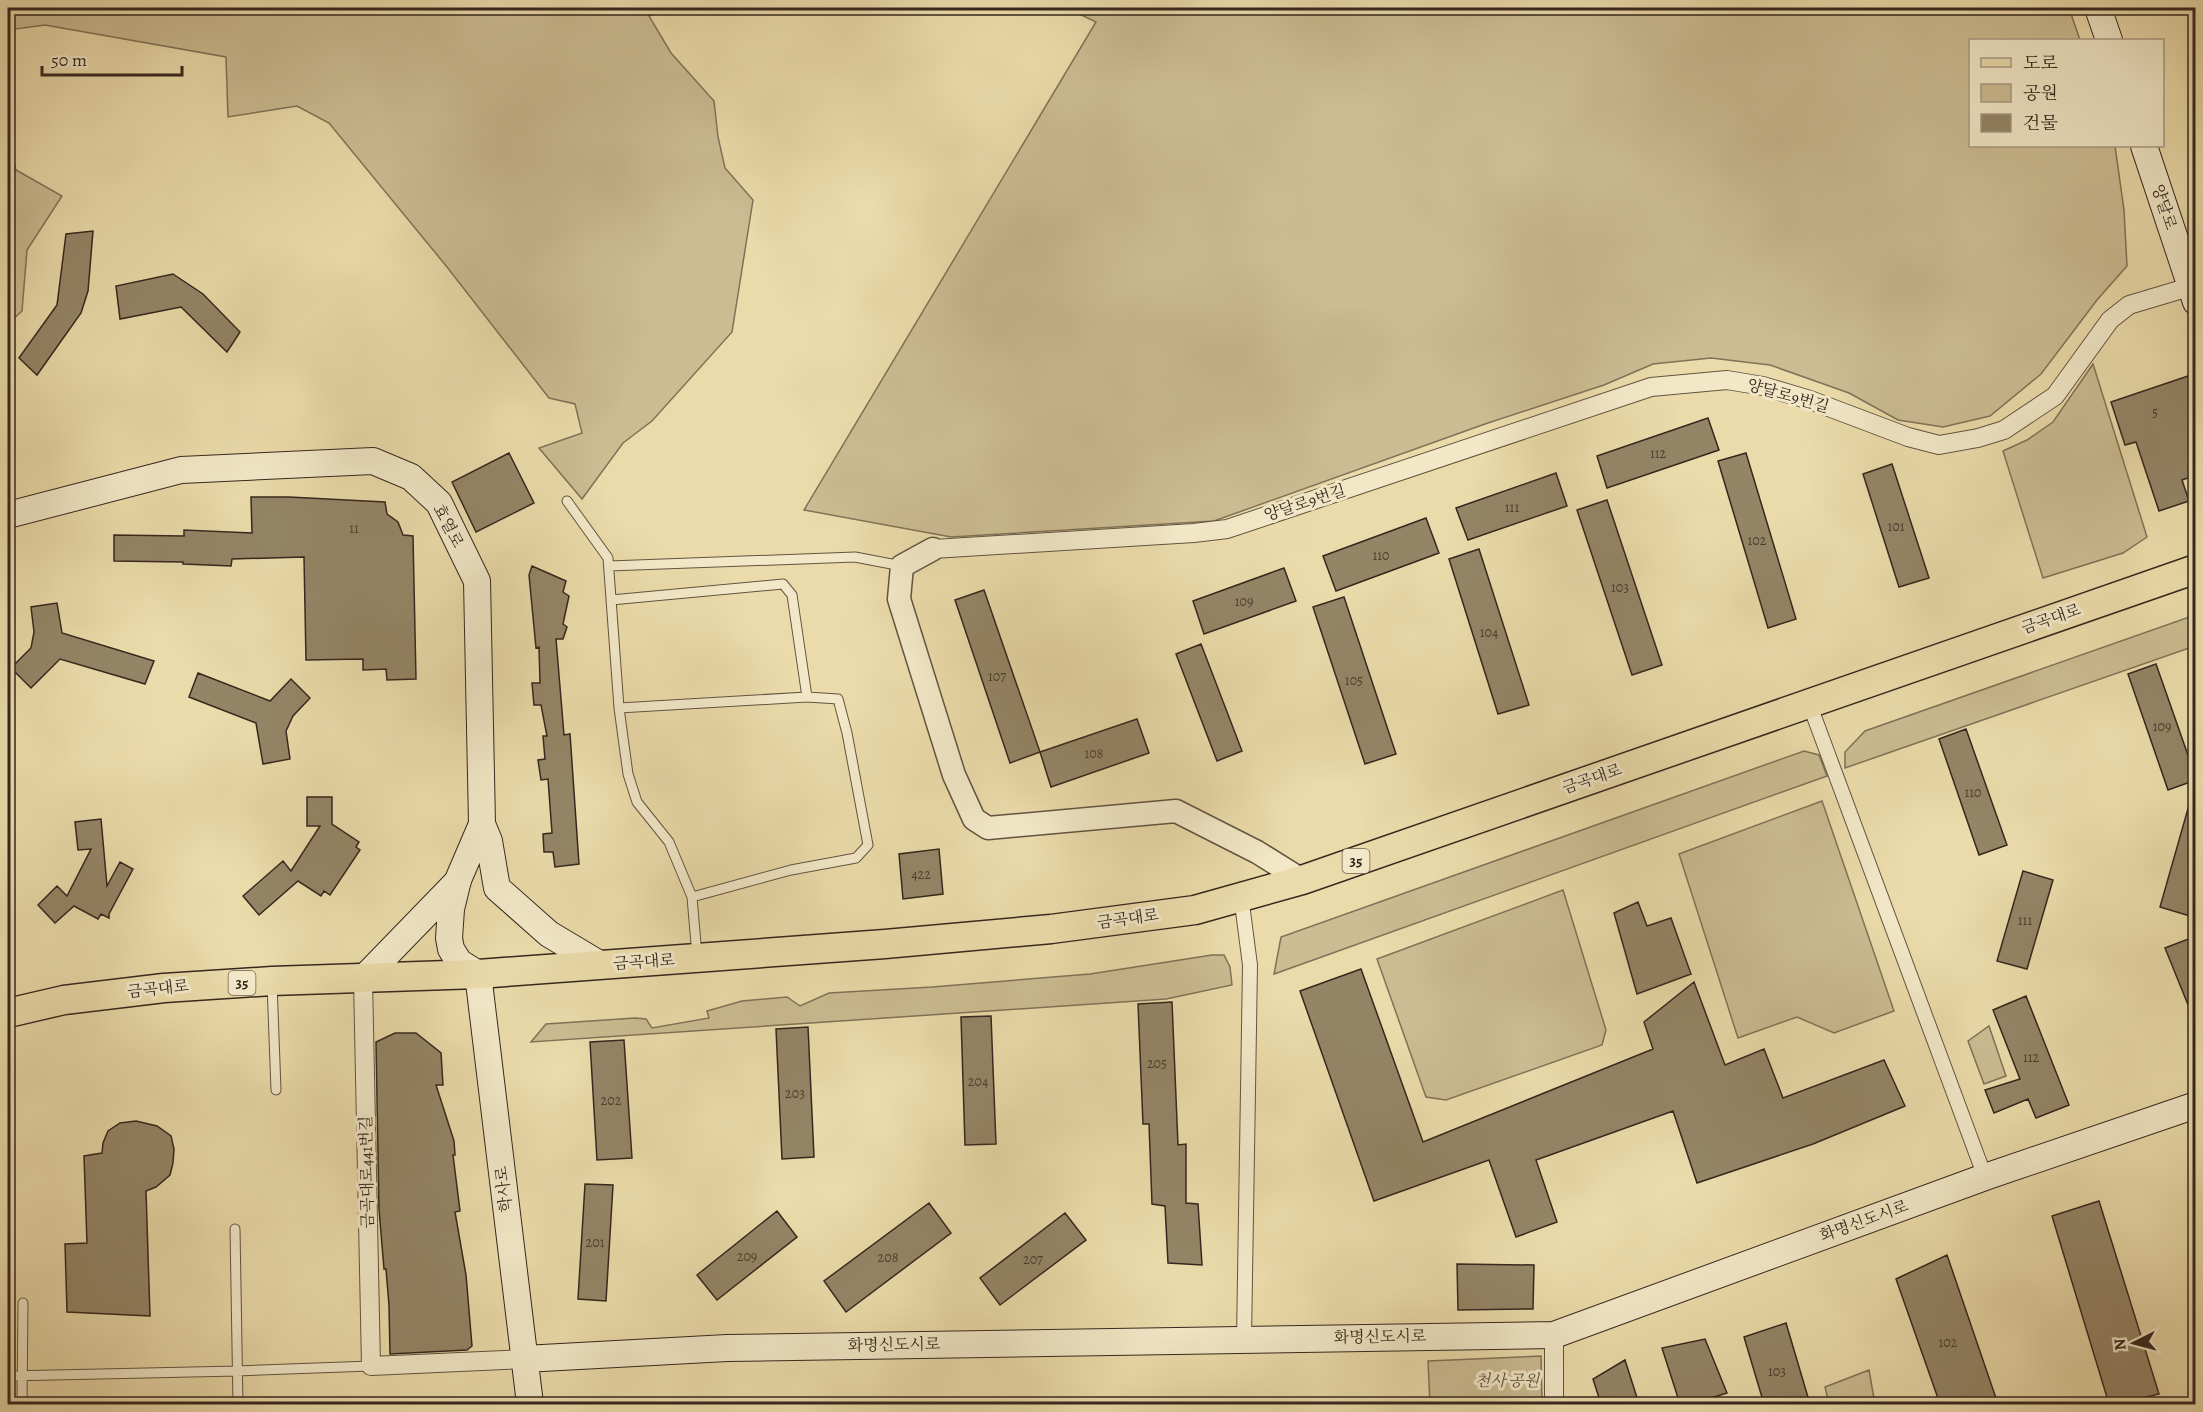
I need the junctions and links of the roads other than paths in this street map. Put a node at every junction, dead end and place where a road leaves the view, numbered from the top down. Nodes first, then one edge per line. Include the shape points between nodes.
1 (2098, 8) edge
2 (2109, 39) edge
3 (2144, 147) edge
4 (2194, 291) edge
5 (567, 501) dead end
6 (8, 515) edge
7 (933, 549) joint
8 (609, 566) junction
9 (902, 566) junction
10 (2196, 570) edge
11 (611, 600) junction
12 (807, 697) junction
13 (1809, 703) junction
14 (619, 708) junction
15 (482, 824) junction
16 (1257, 852) junction
17 (1302, 880) junction
18 (457, 886) junction
19 (497, 888) junction
20 (1253, 893) junction
21 (692, 897) junction
22 (697, 958) junction
23 (601, 965) junction
24 (478, 974) junction
25 (363, 979) junction
26 (272, 981) junction
27 (8, 1013) edge
28 (276, 1090) dead end
29 (2196, 1105) edge
30 (1985, 1177) junction
31 (235, 1229) dead end
32 (23, 1303) dead end
33 (1554, 1335) junction
34 (1244, 1340) junction
35 (525, 1359) junction
36 (371, 1366) junction
37 (237, 1371) junction
38 (8, 1376) edge
39 (22, 1376) junction
40 (22, 1404) edge
41 (238, 1404) edge
42 (530, 1404) edge
43 (1554, 1404) edge

1 - 2 main road
3 - 4 main road, 양달로
4 - 7 street, 양달로9번길 via 2129,305 2110,320 2055,396 2004,430 1939,446 1763,386 1727,380 1693,382 1651,387 1227,529
5 - 8 lane via 608,558
6 - 15 main road, 효열로 via 181,470 373,461 411,477 439,503 477,581
7 - 9 street, 양달로9번길
8 - 9 lane via 855,557
8 - 11 lane
9 - 16 street via 899,599 954,775 974,819 988,828 1176,811
10 - 13 main road, 금곡대로 / 35
11 - 12 lane via 783,584 792,595
11 - 14 lane
12 - 14 lane
12 - 21 lane via 838,699 868,845 856,858 791,870
13 - 17 main road, 금곡대로 / 35
13 - 30 street
14 - 21 lane via 628,774 637,802 669,842
15 - 18 main road, 효열로
15 - 19 main road
16 - 17 street
16 - 20 street
17 - 20 main road, 금곡대로 / 35
18 - 19 main road via 475,877 484,878
18 - 24 main road via 449,924 451,949 459,962
18 - 25 main road
19 - 23 main road via 549,934
20 - 22 main road, 금곡대로 / 35 via 1195,910 1051,929
20 - 34 street
21 - 22 lane
22 - 23 main road, 금곡대로 / 35
23 - 24 main road, 금곡대로 / 35
24 - 25 main road, 금곡대로 / 35
24 - 35 main road, 학사로
25 - 26 main road, 금곡대로 / 35
25 - 36 street, 금곡대로441번길
26 - 27 main road, 금곡대로 / 35 via 153,989 64,1000
26 - 28 lane
29 - 30 main road, 화명신도시로
30 - 33 main road, 화명신도시로
31 - 37 lane
32 - 39 lane
33 - 34 main road, 화명신도시로
33 - 43 street
34 - 35 main road, 화명신도시로 via 726,1348
35 - 36 street
35 - 42 main road, 학사로
36 - 37 lane
37 - 39 lane
37 - 41 lane
38 - 39 lane
39 - 40 lane

